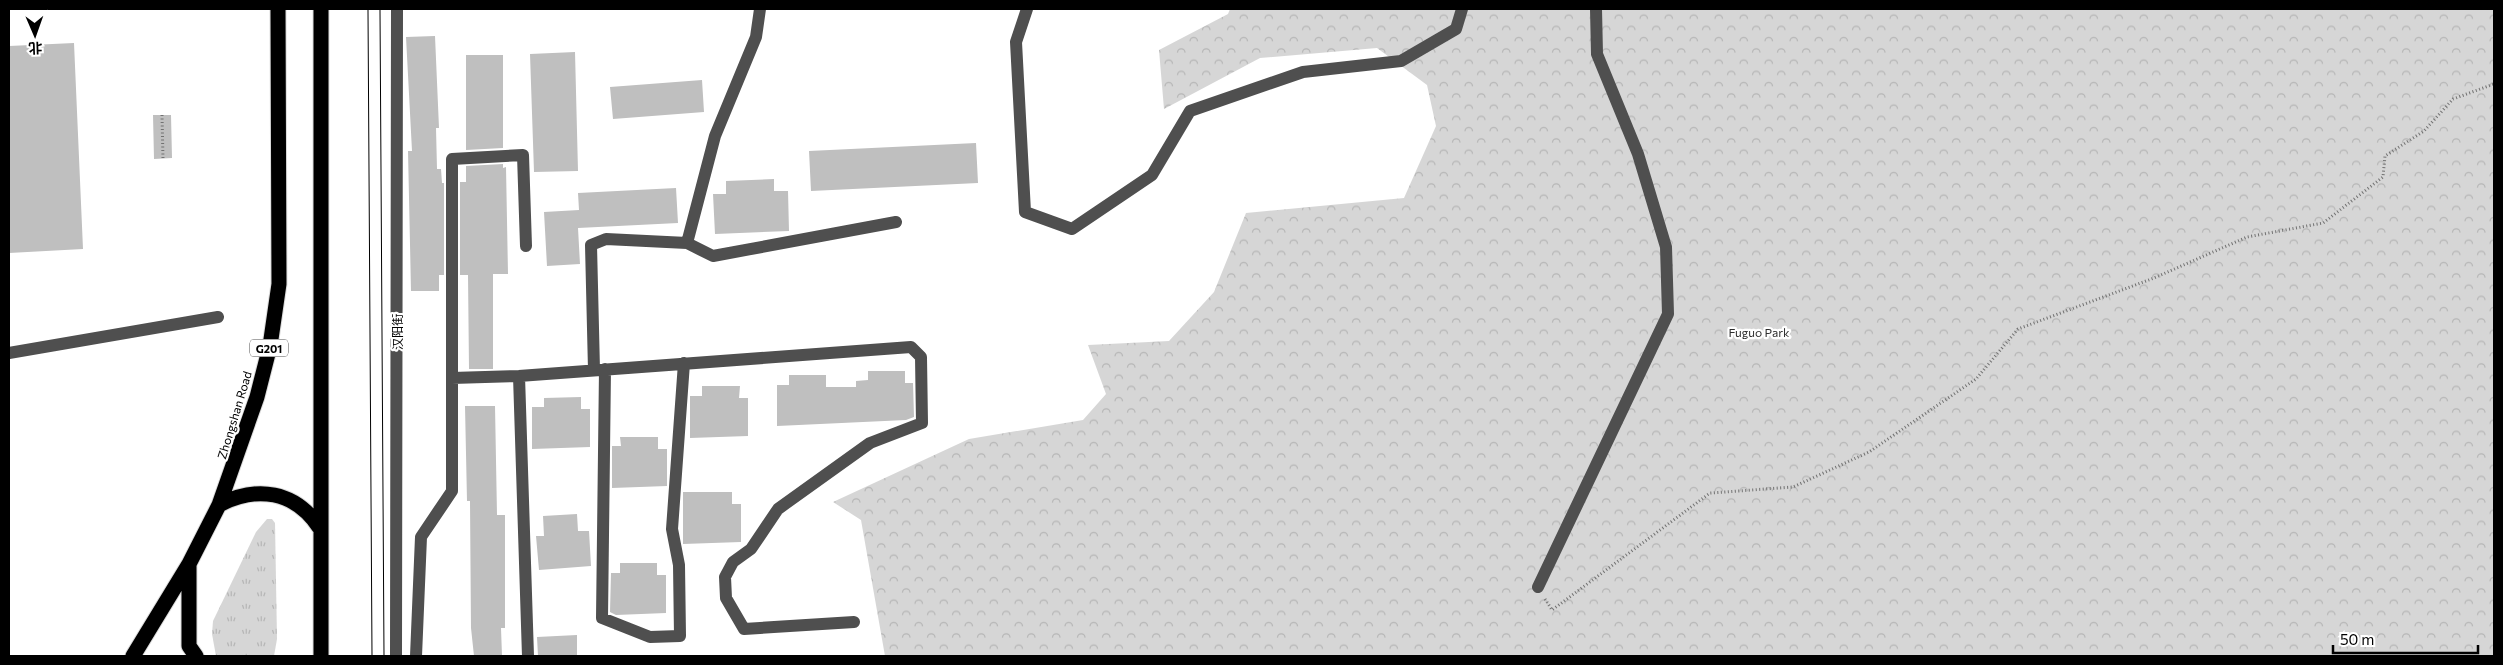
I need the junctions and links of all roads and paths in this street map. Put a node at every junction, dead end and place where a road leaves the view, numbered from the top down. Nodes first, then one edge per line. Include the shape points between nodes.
1 (278, 9) edge
2 (321, 9) edge
3 (397, 9) edge
4 (760, 9) edge
5 (1027, 9) edge
6 (1462, 9) edge
7 (1596, 9) edge
8 (2494, 84) edge
9 (162, 115) dead end
10 (163, 159) dead end
11 (896, 222) dead end
12 (687, 243) junction
13 (526, 246) dead end
14 (218, 317) dead end
15 (9, 353) edge
16 (684, 363) junction
17 (600, 370) junction
18 (519, 376) junction
19 (452, 378) junction
20 (219, 505) junction
21 (320, 527) junction
22 (189, 564) junction
23 (1538, 587) joint
24 (854, 622) dead end
25 (319, 623) junction
26 (192, 653) edge
27 (133, 656) edge
28 (309, 656) edge
29 (321, 656) edge
30 (396, 656) edge
31 (416, 656) edge
32 (528, 656) edge

1 - 20 highway, Zhongshan Road / G201 via 279,284 270,346 257,397
2 - 21 highway
3 - 30 street, 汉阳街
4 - 12 street via 756,37 715,136
5 - 6 street via 1016,42 1025,212 1072,229 1152,175 1190,111 1303,72 1401,61 1456,29
7 - 23 street via 1597,54 1638,154 1666,247 1668,314
8 - 23 path via 2454,98 2424,131 2385,156 2383,177 2323,223 2247,237 2154,278 2018,329 1976,379 1870,452 1792,487 1710,493 1552,610
9 - 10 path
11 - 12 street via 713,256
12 - 17 street via 606,239 592,245
13 - 19 street via 523,155 452,160
14 - 15 street
16 - 17 street
16 - 17 street via 672,529 679,565 680,636 650,637 602,618
16 - 24 street via 911,346 921,357 922,424 870,443 778,509 750,549 733,562 725,577 726,598 744,629
17 - 18 street
18 - 19 street
18 - 32 street
19 - 31 street via 452,491 421,537
20 - 21 highway via 235,496 275,495 309,511
20 - 22 highway, Zhongshan Road / G201
21 - 25 highway
22 - 26 highway
22 - 27 highway, Zhongshan Road / G201
25 - 28 highway
25 - 29 highway

